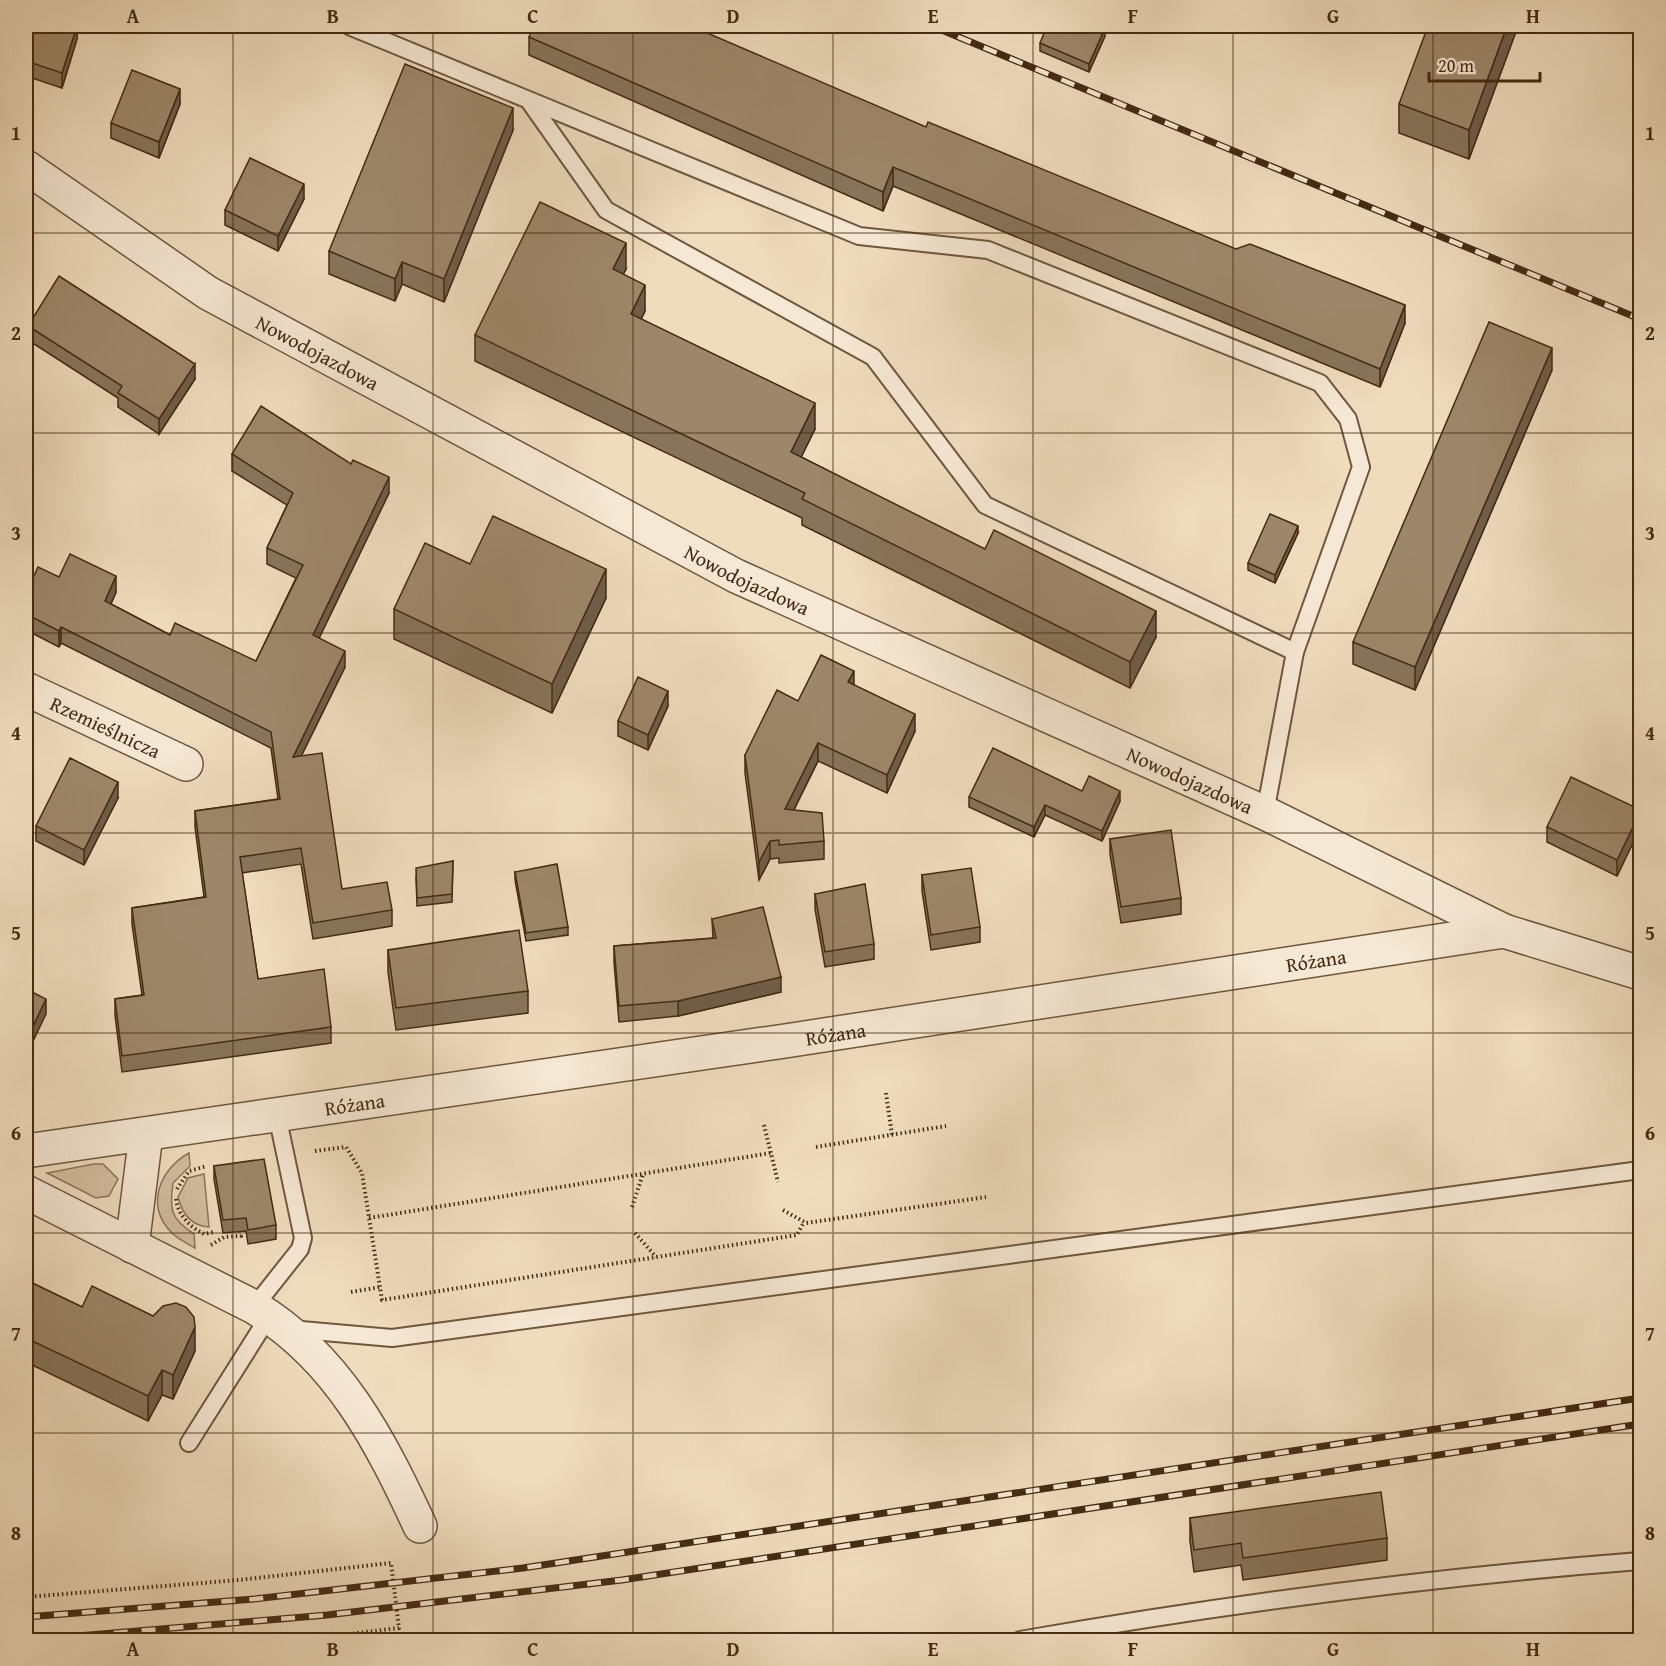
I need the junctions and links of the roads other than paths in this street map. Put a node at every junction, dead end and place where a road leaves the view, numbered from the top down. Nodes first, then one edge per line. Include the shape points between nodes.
1 (349, 26) edge
2 (528, 100) junction
3 (26, 167) edge
4 (1295, 652) junction
5 (26, 689) edge
6 (186, 764) dead end
7 (1265, 813) junction
8 (1504, 931) junction
9 (1641, 973) edge
10 (277, 1115) junction
11 (147, 1134) junction
12 (26, 1151) edge
13 (1641, 1170) edge
14 (26, 1192) edge
15 (132, 1246) junction
16 (270, 1317) junction
17 (189, 1443) dead end
18 (420, 1526) dead end
19 (1641, 1561) edge
20 (1020, 1641) edge

1 - 2 lane
2 - 4 lane via 606,210 873,357 984,505
2 - 4 lane via 859,236 988,250 1320,382 1348,419 1361,466
3 - 7 street, Nowodojazdowa via 208,293 736,576
4 - 7 lane
5 - 6 street, Rzemieślnicza
7 - 8 street, Nowodojazdowa
8 - 9 street, Różana
8 - 10 street, Różana
10 - 11 street, Różana
10 - 16 lane via 303,1238
11 - 12 street, Różana
11 - 15 street
13 - 16 lane via 392,1338
14 - 15 street
15 - 16 street
16 - 17 lane
16 - 18 street via 344,1388 386,1453
19 - 20 lane via 1275,1599

